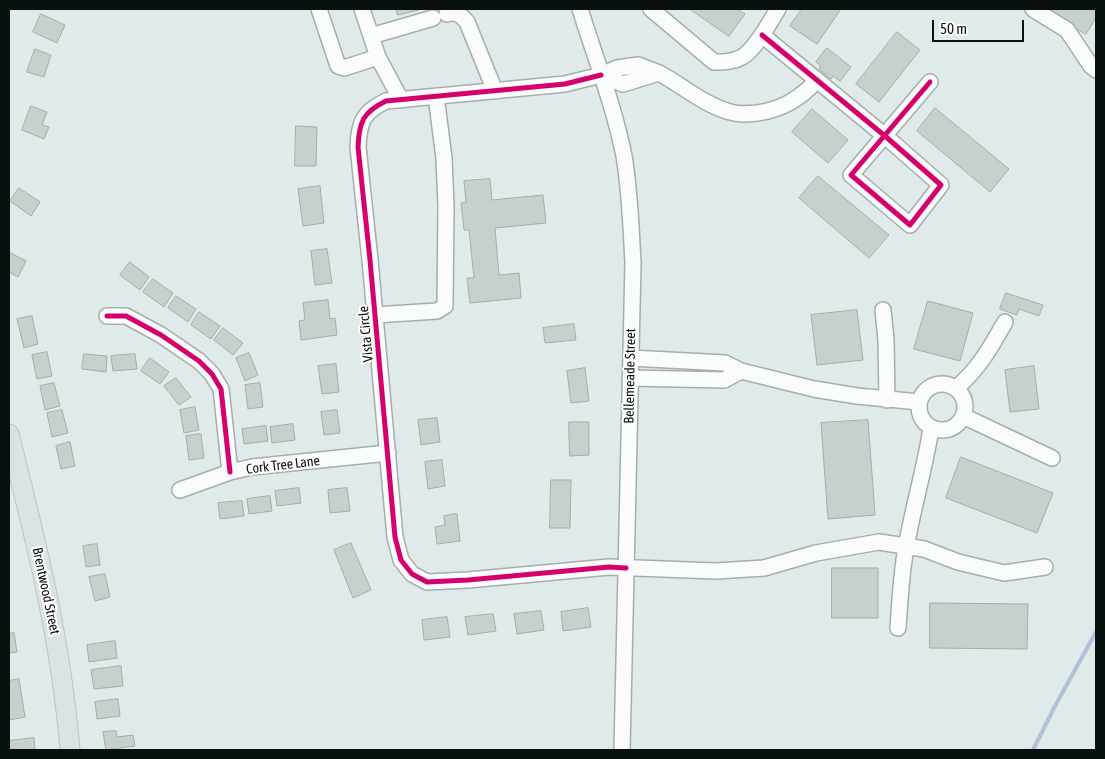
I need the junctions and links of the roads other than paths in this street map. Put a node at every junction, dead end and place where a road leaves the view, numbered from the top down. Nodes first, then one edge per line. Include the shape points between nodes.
1 (319, 9) edge
2 (362, 9) edge
3 (580, 9) edge
4 (651, 9) edge
5 (778, 9) edge
6 (1033, 9) edge
7 (762, 35) junction
8 (371, 36) junction
9 (378, 57) junction
10 (1094, 65) edge
11 (601, 76) junction
12 (816, 81) junction
13 (930, 82) dead end
14 (495, 91) junction
15 (436, 96) junction
16 (401, 100) junction
17 (884, 136) junction
18 (883, 310) dead end
19 (375, 315) junction
20 (107, 316) dead end
21 (1005, 322) dead end
22 (630, 358) junction
23 (698, 362) junction
24 (741, 371) junction
25 (630, 378) junction
26 (698, 379) junction
27 (956, 388) junction
28 (887, 400) junction
29 (919, 402) junction
30 (963, 416) junction
31 (931, 428) junction
32 (9, 434) edge
33 (388, 453) junction
34 (1052, 458) dead end
35 (230, 472) junction
36 (180, 490) dead end
37 (906, 547) junction
38 (626, 568) junction
39 (1045, 568) dead end
40 (898, 628) dead end
41 (70, 750) edge
42 (622, 750) edge

1 - 9 street via 338,66 344,68
2 - 8 street
3 - 11 street, Bellemeade Street
4 - 7 street via 714,62 730,62 743,57
5 - 7 street
6 - 10 street via 1067,30
7 - 12 street
8 - 9 street
8 - 14 street via 454,12 461,15
9 - 16 street
11 - 12 street via 623,84 658,73 706,101 742,114 787,105 807,92
11 - 14 street, Vista Circle via 565,84
11 - 22 street, Bellemeade Street via 624,156 633,263
12 - 17 street
13 - 17 street
14 - 15 street, Vista Circle
15 - 16 street, Vista Circle
15 - 19 street via 444,158 446,306 437,311
16 - 19 street, Vista Circle via 386,101 373,108 362,119 359,130
17 - 17 street via 851,175 910,225 941,185
18 - 28 street
19 - 33 street, Vista Circle
20 - 35 street via 126,316 168,340 212,374 220,388
21 - 27 street via 988,353 969,378
22 - 23 street
22 - 25 street, Bellemeade Street
23 - 24 street via 725,363
23 - 26 street
24 - 26 street via 724,380
24 - 28 street via 814,389
25 - 26 street
25 - 38 street, Bellemeade Street
27 - 29 street via 934,385
27 - 30 street via 964,401
28 - 29 street
29 - 31 street via 921,417
30 - 31 street via 954,427 946,430
30 - 34 street
31 - 37 street
32 - 41 main road, Brentwood Street via 54,622
33 - 35 street, Cork Tree Lane
33 - 38 street, Vista Circle via 401,560 412,574 427,582
35 - 36 street, Cork Tree Lane
37 - 38 street, Vista Circle via 879,542 816,553 764,568 716,571
37 - 39 street, Vista Circle via 924,549 958,562 1004,573
37 - 40 street
38 - 42 street, Bellemeade Street

